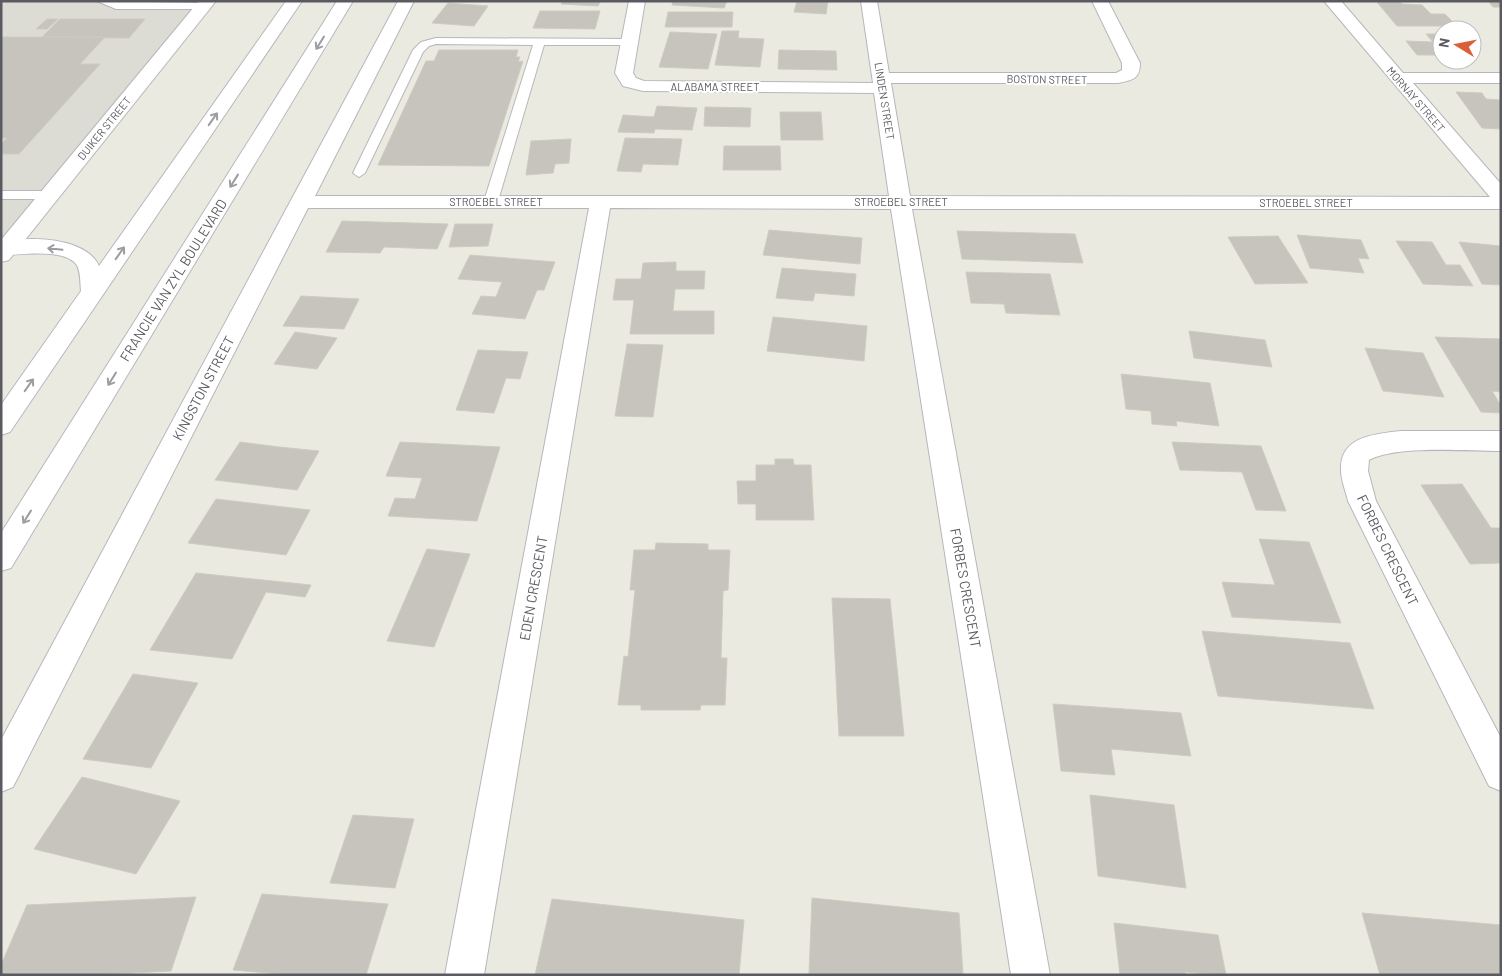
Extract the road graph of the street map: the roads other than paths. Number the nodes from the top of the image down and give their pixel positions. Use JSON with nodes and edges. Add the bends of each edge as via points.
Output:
{"nodes":[{"id":1,"x":102,"y":1,"type":"edge"},
{"id":2,"x":294,"y":1,"type":"edge"},
{"id":3,"x":345,"y":1,"type":"edge"},
{"id":4,"x":406,"y":1,"type":"edge"},
{"id":5,"x":637,"y":1,"type":"edge"},
{"id":6,"x":869,"y":1,"type":"edge"},
{"id":7,"x":1100,"y":1,"type":"edge"},
{"id":8,"x":1332,"y":1,"type":"edge"},
{"id":9,"x":206,"y":4,"type":"edge"},
{"id":10,"x":540,"y":42,"type":"junction"},
{"id":11,"x":630,"y":42,"type":"junction"},
{"id":12,"x":1398,"y":78,"type":"junction"},
{"id":13,"x":1501,"y":78,"type":"edge"},
{"id":14,"x":883,"y":83,"type":"junction"},
{"id":15,"x":358,"y":173,"type":"dead end"},
{"id":16,"x":1,"y":195,"type":"edge"},
{"id":17,"x":50,"y":195,"type":"junction"},
{"id":18,"x":1501,"y":197,"type":"edge"},
{"id":19,"x":491,"y":201,"type":"junction"},
{"id":20,"x":601,"y":201,"type":"junction"},
{"id":21,"x":900,"y":201,"type":"junction"},
{"id":22,"x":301,"y":202,"type":"junction"},
{"id":23,"x":1501,"y":203,"type":"edge"},
{"id":24,"x":4,"y":251,"type":"edge"},
{"id":25,"x":93,"y":293,"type":"junction"},
{"id":26,"x":1,"y":425,"type":"edge"},
{"id":27,"x":1501,"y":441,"type":"edge"},
{"id":28,"x":1,"y":559,"type":"edge"},
{"id":29,"x":1501,"y":774,"type":"edge"},
{"id":30,"x":1,"y":775,"type":"edge"},
{"id":31,"x":464,"y":975,"type":"edge"},
{"id":32,"x":1031,"y":975,"type":"edge"}],
"edges":[{"from":1,"to":9,"type":"lane","via":[[116,6]]},
{"from":25,"to":2,"type":"street","one_way":true},
{"from":3,"to":28,"type":"street","name":"FRANCIE VAN ZYL BOULEVARD","one_way":true},
{"from":4,"to":22,"type":"street","name":"KINGSTON STREET"},
{"from":5,"to":11,"type":"street","name":"ALABAMA STREET"},
{"from":6,"to":14,"type":"street","name":"LINDEN STREET"},
{"from":7,"to":14,"type":"street","name":"BOSTON STREET","via":[[1131,63],[1131,73],[1118,78]]},
{"from":8,"to":12,"type":"street","name":"MORNAY STREET"},
{"from":9,"to":17,"type":"street","name":"DUIKER STREET"},
{"from":10,"to":11,"type":"lane"},
{"from":10,"to":15,"type":"lane","via":[[436,41],[420,47]]},
{"from":10,"to":19,"type":"lane"},
{"from":11,"to":14,"type":"street","name":"ALABAMA STREET","via":[[624,73],[629,82],[643,86]]},
{"from":12,"to":13,"type":"street"},
{"from":12,"to":18,"type":"street","name":"MORNAY STREET"},
{"from":14,"to":21,"type":"street","name":"LINDEN STREET"},
{"from":16,"to":17,"type":"lane"},
{"from":17,"to":24,"type":"street","name":"DUIKER STREET"},
{"from":19,"to":20,"type":"street","name":"STROEBEL STREET"},
{"from":19,"to":22,"type":"street","name":"STROEBEL STREET"},
{"from":20,"to":21,"type":"street","name":"STROEBEL STREET"},
{"from":20,"to":31,"type":"street","name":"EDEN CRESCENT"},
{"from":21,"to":23,"type":"street","name":"STROEBEL STREET"},
{"from":21,"to":32,"type":"street","name":"FORBES CRESCENT"},
{"from":22,"to":30,"type":"street","name":"KINGSTON STREET"},
{"from":25,"to":24,"type":"street","one_way":true,"via":[[89,269],[78,255],[60,249]]},
{"from":26,"to":25,"type":"street","one_way":true},
{"from":27,"to":29,"type":"street","name":"FORBES CRESCENT","via":[[1376,444],[1356,454],[1354,471],[1362,501]]}]}
